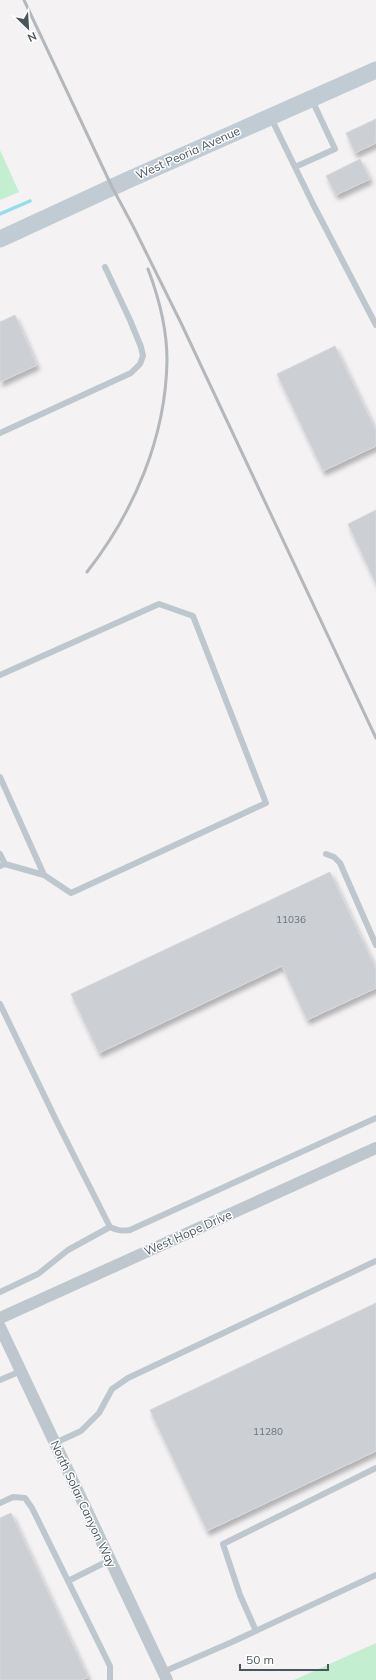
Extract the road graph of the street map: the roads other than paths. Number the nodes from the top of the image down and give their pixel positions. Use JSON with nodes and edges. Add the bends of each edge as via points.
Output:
{"nodes":[{"id":1,"x":376,"y":70,"type":"edge"},
{"id":2,"x":311,"y":98,"type":"junction"},
{"id":3,"x":270,"y":116,"type":"junction"},
{"id":4,"x":295,"y":167,"type":"junction"},
{"id":5,"x":0,"y":239,"type":"edge"},
{"id":6,"x":105,"y":266,"type":"dead end"},
{"id":7,"x":376,"y":325,"type":"edge"},
{"id":8,"x":0,"y":433,"type":"edge"},
{"id":9,"x":0,"y":676,"type":"edge"},
{"id":10,"x":0,"y":778,"type":"edge"},
{"id":11,"x":0,"y":854,"type":"edge"},
{"id":12,"x":326,"y":854,"type":"dead end"},
{"id":13,"x":2,"y":865,"type":"edge"},
{"id":14,"x":44,"y":875,"type":"junction"},
{"id":15,"x":376,"y":945,"type":"edge"},
{"id":16,"x":0,"y":1004,"type":"edge"},
{"id":17,"x":376,"y":1118,"type":"edge"},
{"id":18,"x":376,"y":1148,"type":"edge"},
{"id":19,"x":110,"y":1227,"type":"junction"},
{"id":20,"x":376,"y":1261,"type":"edge"},
{"id":21,"x":0,"y":1292,"type":"edge"},
{"id":22,"x":0,"y":1318,"type":"edge"},
{"id":23,"x":0,"y":1327,"type":"edge"},
{"id":24,"x":21,"y":1371,"type":"junction"},
{"id":25,"x":0,"y":1380,"type":"edge"},
{"id":26,"x":55,"y":1444,"type":"junction"},
{"id":27,"x":376,"y":1468,"type":"edge"},
{"id":28,"x":0,"y":1503,"type":"edge"},
{"id":29,"x":110,"y":1560,"type":"junction"},
{"id":30,"x":376,"y":1575,"type":"edge"},
{"id":31,"x":68,"y":1581,"type":"junction"},
{"id":32,"x":256,"y":1631,"type":"junction"},
{"id":33,"x":165,"y":1676,"type":"edge"},
{"id":34,"x":110,"y":1680,"type":"edge"}],
"edges":[{"from":1,"to":2,"type":"main road","name":"West Peoria Avenue"},
{"from":2,"to":3,"type":"main road","name":"West Peoria Avenue"},
{"from":2,"to":4,"type":"lane","via":[[335,150]]},
{"from":3,"to":4,"type":"lane"},
{"from":3,"to":5,"type":"main road","name":"West Peoria Avenue"},
{"from":4,"to":7,"type":"lane"},
{"from":6,"to":8,"type":"lane","via":[[141,347],[143,356],[140,364],[126,376]]},
{"from":9,"to":14,"type":"lane","via":[[159,604],[193,616],[266,803],[72,892]]},
{"from":10,"to":14,"type":"lane"},
{"from":11,"to":13,"type":"lane"},
{"from":12,"to":15,"type":"lane","via":[[334,857],[340,864]]},
{"from":13,"to":14,"type":"lane"},
{"from":16,"to":19,"type":"lane"},
{"from":17,"to":19,"type":"lane","via":[[130,1230],[122,1231]]},
{"from":18,"to":22,"type":"street","name":"West Hope Drive"},
{"from":19,"to":21,"type":"lane","via":[[68,1250],[38,1274]]},
{"from":20,"to":26,"type":"lane","via":[[128,1378],[112,1389],[99,1413],[81,1431]]},
{"from":23,"to":24,"type":"street","name":"North Solar Canyon Way"},
{"from":24,"to":25,"type":"lane"},
{"from":24,"to":26,"type":"street","name":"North Solar Canyon Way"},
{"from":26,"to":29,"type":"street","name":"North Solar Canyon Way"},
{"from":27,"to":32,"type":"lane","via":[[223,1544],[240,1595]]},
{"from":28,"to":31,"type":"lane","via":[[13,1497],[25,1498]]},
{"from":29,"to":31,"type":"lane"},
{"from":29,"to":33,"type":"street","name":"North Solar Canyon Way"},
{"from":30,"to":32,"type":"lane"},
{"from":31,"to":34,"type":"lane","via":[[110,1666]]},
{"from":32,"to":33,"type":"lane"}]}
